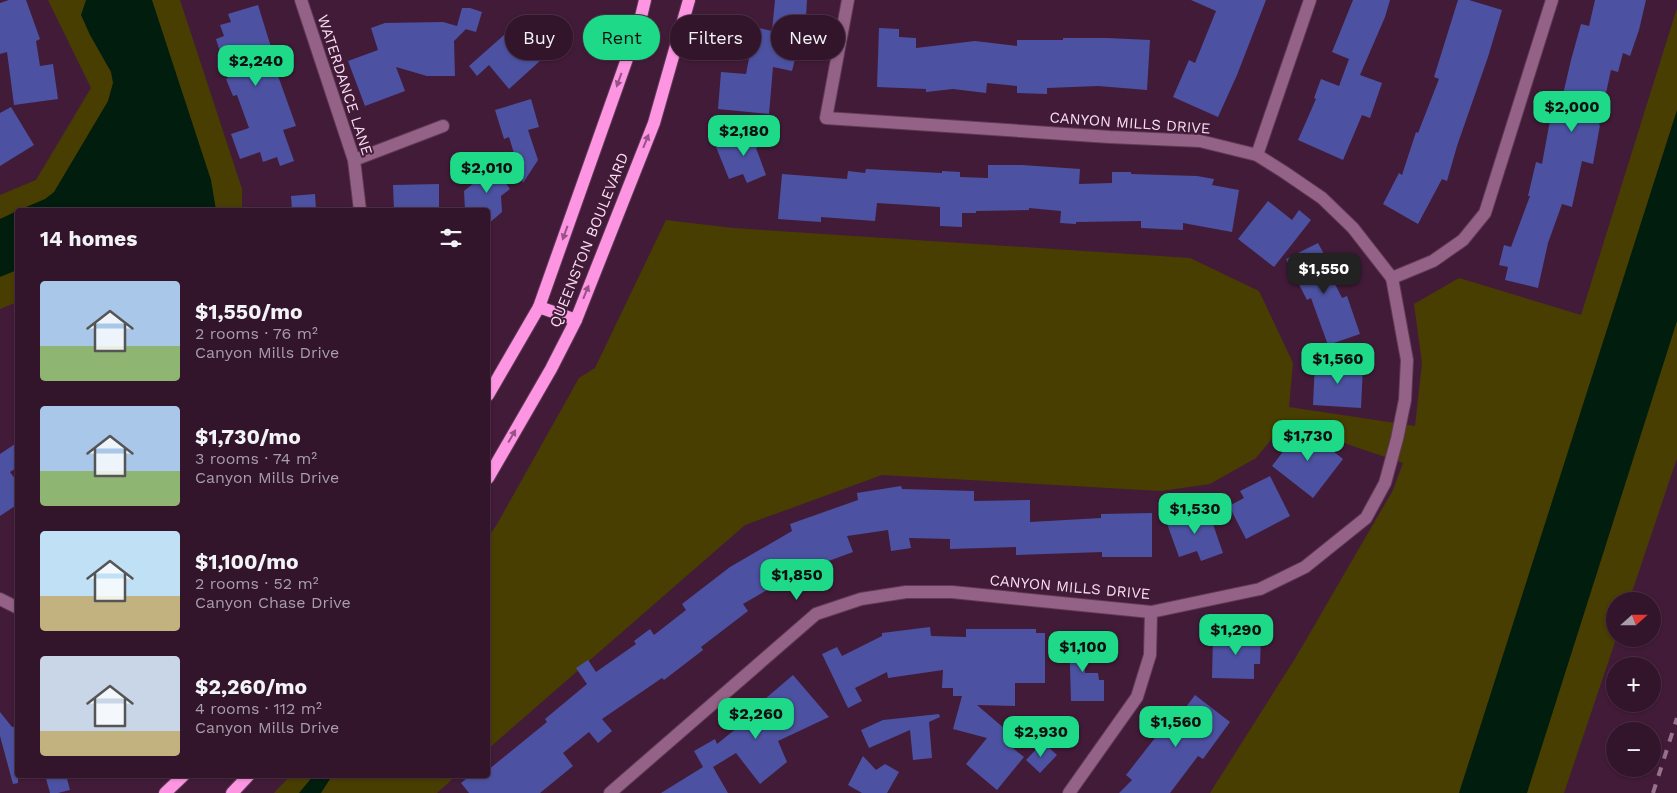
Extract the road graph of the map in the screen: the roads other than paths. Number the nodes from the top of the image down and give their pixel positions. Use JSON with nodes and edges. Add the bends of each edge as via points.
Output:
{"nodes":[{"id":1,"x":301,"y":0,"type":"edge"},
{"id":2,"x":645,"y":0,"type":"edge"},
{"id":3,"x":689,"y":0,"type":"edge"},
{"id":4,"x":848,"y":0,"type":"edge"},
{"id":5,"x":1310,"y":0,"type":"edge"},
{"id":6,"x":1552,"y":0,"type":"edge"},
{"id":7,"x":443,"y":126,"type":"dead end"},
{"id":8,"x":1257,"y":155,"type":"junction"},
{"id":9,"x":354,"y":160,"type":"junction"},
{"id":10,"x":360,"y":208,"type":"edge"},
{"id":11,"x":1392,"y":278,"type":"junction"},
{"id":12,"x":539,"y":307,"type":"junction"},
{"id":13,"x":576,"y":320,"type":"junction"},
{"id":14,"x":490,"y":392,"type":"edge"},
{"id":15,"x":490,"y":475,"type":"edge"},
{"id":16,"x":0,"y":599,"type":"edge"},
{"id":17,"x":15,"y":607,"type":"edge"},
{"id":18,"x":1152,"y":612,"type":"junction"},
{"id":19,"x":181,"y":778,"type":"edge"},
{"id":20,"x":246,"y":778,"type":"edge"},
{"id":21,"x":165,"y":793,"type":"edge"},
{"id":22,"x":232,"y":793,"type":"edge"},
{"id":23,"x":611,"y":793,"type":"edge"},
{"id":24,"x":1069,"y":793,"type":"edge"}],
"edges":[{"from":1,"to":9,"type":"street","name":"WATERDANCE LANE"},
{"from":2,"to":12,"type":"main road","name":"QUEENSTON BOULEVARD","one_way":true},
{"from":13,"to":3,"type":"main road","name":"QUEENSTON BOULEVARD","one_way":true,"via":[[654,123]]},
{"from":4,"to":8,"type":"street","name":"CANYON MILLS DRIVE","via":[[826,118],[1200,141]]},
{"from":5,"to":8,"type":"street"},
{"from":6,"to":11,"type":"street","via":[[1485,213],[1463,240],[1433,262]]},
{"from":7,"to":9,"type":"street"},
{"from":8,"to":11,"type":"street","name":"CANYON MILLS DRIVE","via":[[1322,198],[1353,228]]},
{"from":9,"to":10,"type":"street","name":"WATERDANCE LANE"},
{"from":11,"to":18,"type":"street","name":"CANYON MILLS DRIVE","via":[[1407,360],[1405,400],[1385,483],[1366,518],[1305,568],[1260,589]]},
{"from":12,"to":13,"type":"main road"},
{"from":12,"to":14,"type":"main road","name":"QUEENSTON BOULEVARD"},
{"from":15,"to":13,"type":"main road","name":"QUEENSTON BOULEVARD","one_way":true},
{"from":16,"to":17,"type":"street"},
{"from":18,"to":23,"type":"street","name":"CANYON MILLS DRIVE","via":[[952,592],[906,592],[861,599],[816,614]]},
{"from":18,"to":24,"type":"street","via":[[1150,655],[1137,697]]},
{"from":19,"to":21,"type":"main road"},
{"from":20,"to":22,"type":"main road"}]}
